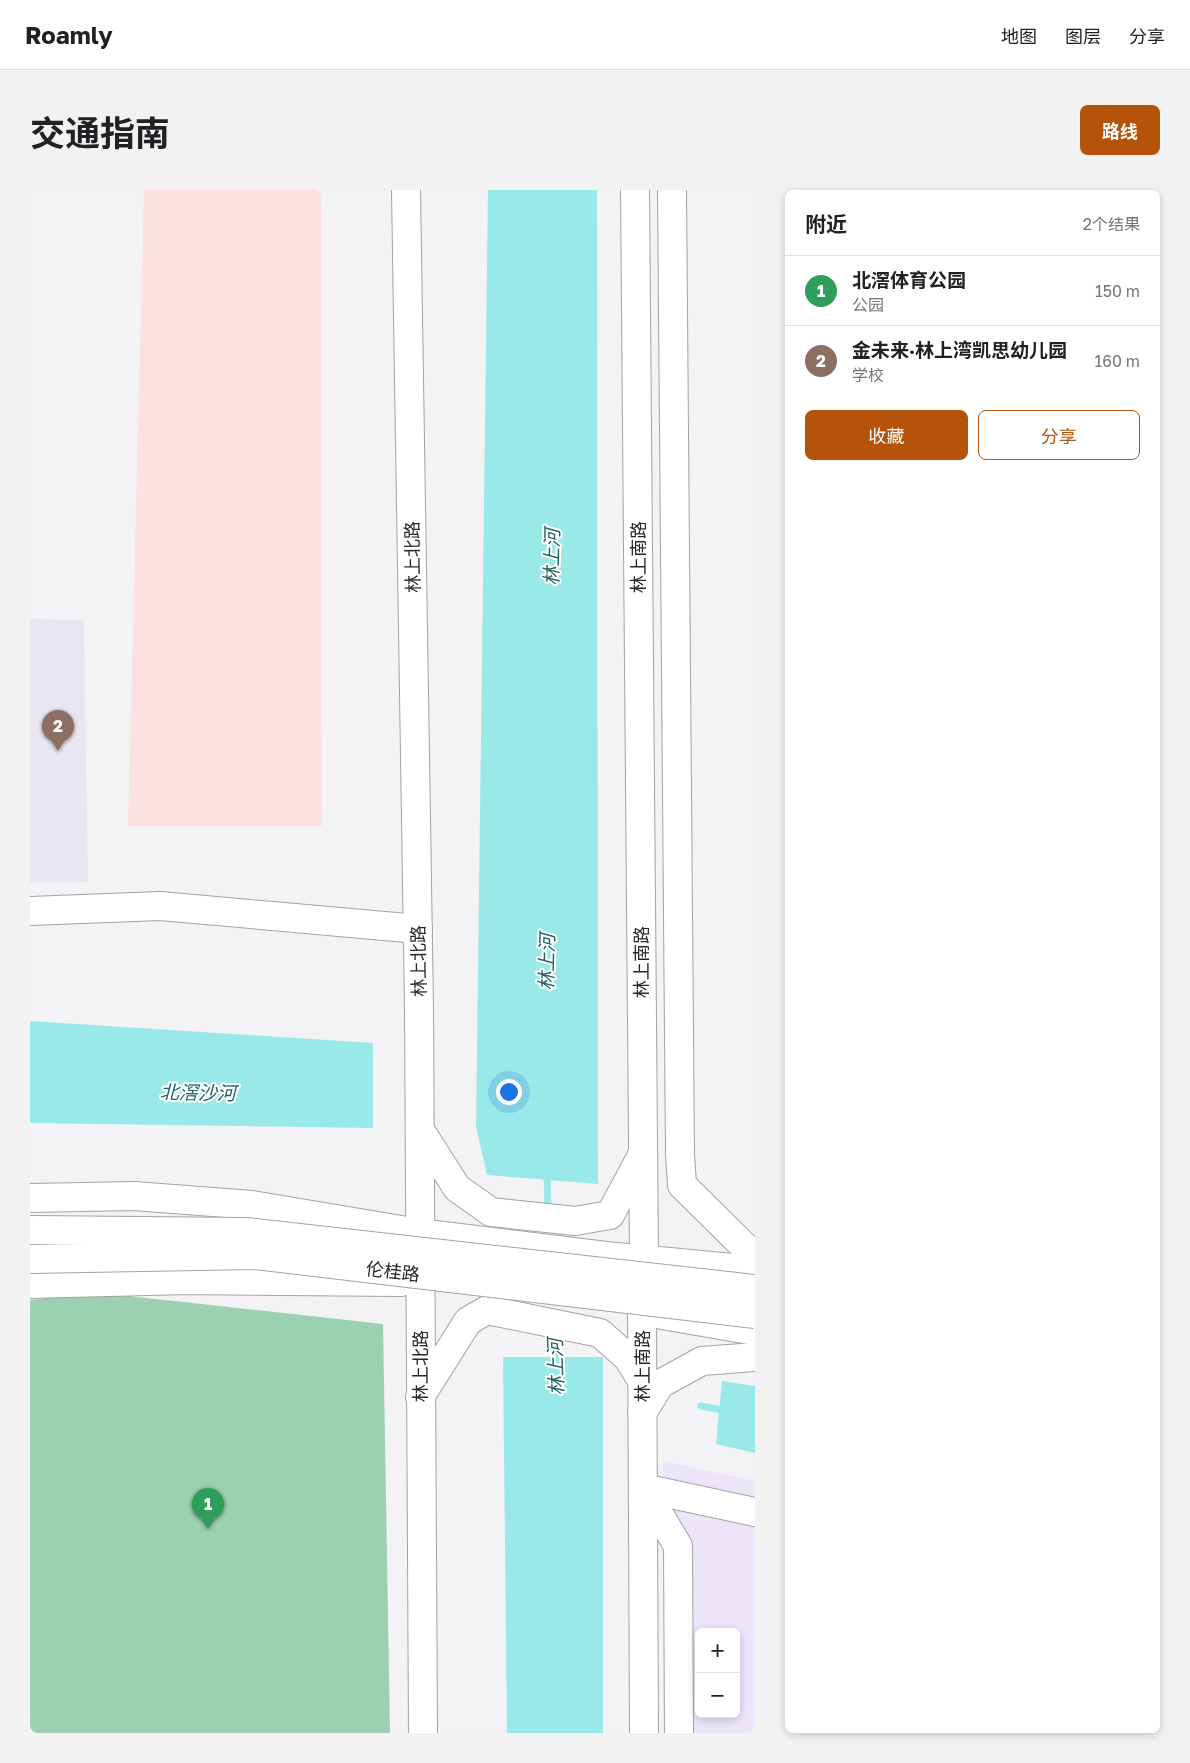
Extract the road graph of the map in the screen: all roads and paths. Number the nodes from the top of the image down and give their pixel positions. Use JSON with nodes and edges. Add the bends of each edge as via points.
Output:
{"nodes":[{"id":1,"x":406,"y":190,"type":"edge"},
{"id":2,"x":635,"y":190,"type":"edge"},
{"id":3,"x":672,"y":190,"type":"edge"},
{"id":4,"x":30,"y":911,"type":"edge"},
{"id":5,"x":418,"y":929,"type":"junction"},
{"id":6,"x":420,"y":1130,"type":"junction"},
{"id":7,"x":643,"y":1154,"type":"junction"},
{"id":8,"x":682,"y":1185,"type":"junction"},
{"id":9,"x":30,"y":1198,"type":"edge"},
{"id":10,"x":30,"y":1230,"type":"edge"},
{"id":11,"x":420,"y":1233,"type":"junction"},
{"id":12,"x":755,"y":1257,"type":"edge"},
{"id":13,"x":30,"y":1259,"type":"edge"},
{"id":14,"x":644,"y":1259,"type":"junction"},
{"id":15,"x":755,"y":1270,"type":"edge"},
{"id":16,"x":420,"y":1282,"type":"junction"},
{"id":17,"x":30,"y":1284,"type":"edge"},
{"id":18,"x":755,"y":1289,"type":"edge"},
{"id":19,"x":642,"y":1312,"type":"junction"},
{"id":20,"x":755,"y":1314,"type":"edge"},
{"id":21,"x":599,"y":1320,"type":"junction"},
{"id":22,"x":755,"y":1331,"type":"edge"},
{"id":23,"x":755,"y":1357,"type":"edge"},
{"id":24,"x":643,"y":1382,"type":"junction"},
{"id":25,"x":420,"y":1397,"type":"junction"},
{"id":26,"x":642,"y":1412,"type":"junction"},
{"id":27,"x":643,"y":1488,"type":"junction"},
{"id":28,"x":755,"y":1512,"type":"edge"},
{"id":29,"x":423,"y":1733,"type":"edge"},
{"id":30,"x":644,"y":1733,"type":"edge"},
{"id":31,"x":679,"y":1733,"type":"edge"}],
"edges":[{"from":1,"to":5,"type":"main road","name":"林上北路"},
{"from":2,"to":7,"type":"main road","name":"林上南路"},
{"from":3,"to":8,"type":"main road"},
{"from":4,"to":5,"type":"main road","via":[[160,906]]},
{"from":5,"to":6,"type":"main road","name":"林上北路"},
{"from":6,"to":7,"type":"main road","via":[[457,1188],[491,1212],[576,1221],[610,1215]]},
{"from":6,"to":11,"type":"main road","name":"林上北路"},
{"from":7,"to":8,"type":"main road"},
{"from":7,"to":14,"type":"main road","name":"林上南路"},
{"from":8,"to":12,"type":"main road"},
{"from":9,"to":11,"type":"main road","via":[[134,1196],[252,1205]]},
{"from":10,"to":18,"type":"main road","name":"伦桂路","bridge":true,"via":[[247,1232]]},
{"from":11,"to":14,"type":"main road"},
{"from":11,"to":16,"type":"main road","name":"林上北路"},
{"from":13,"to":20,"type":"main road","name":"伦桂路","bridge":true,"via":[[255,1255]]},
{"from":14,"to":15,"type":"main road"},
{"from":14,"to":19,"type":"main road","name":"林上南路"},
{"from":16,"to":17,"type":"main road","via":[[187,1280]]},
{"from":16,"to":21,"type":"main road"},
{"from":16,"to":25,"type":"main road","name":"林上北路"},
{"from":19,"to":21,"type":"main road"},
{"from":19,"to":22,"type":"main road"},
{"from":19,"to":24,"type":"main road","name":"林上南路"},
{"from":21,"to":24,"type":"main road"},
{"from":21,"to":25,"type":"main road","via":[[487,1310],[468,1321]]},
{"from":23,"to":26,"type":"main road","via":[[702,1361],[660,1384]]},
{"from":24,"to":26,"type":"main road","name":"林上南路"},
{"from":25,"to":29,"type":"main road","name":"林上北路"},
{"from":26,"to":27,"type":"main road","name":"林上南路"},
{"from":27,"to":28,"type":"main road"},
{"from":27,"to":30,"type":"main road","name":"林上南路"},
{"from":27,"to":31,"type":"main road","via":[[678,1546]]}]}
